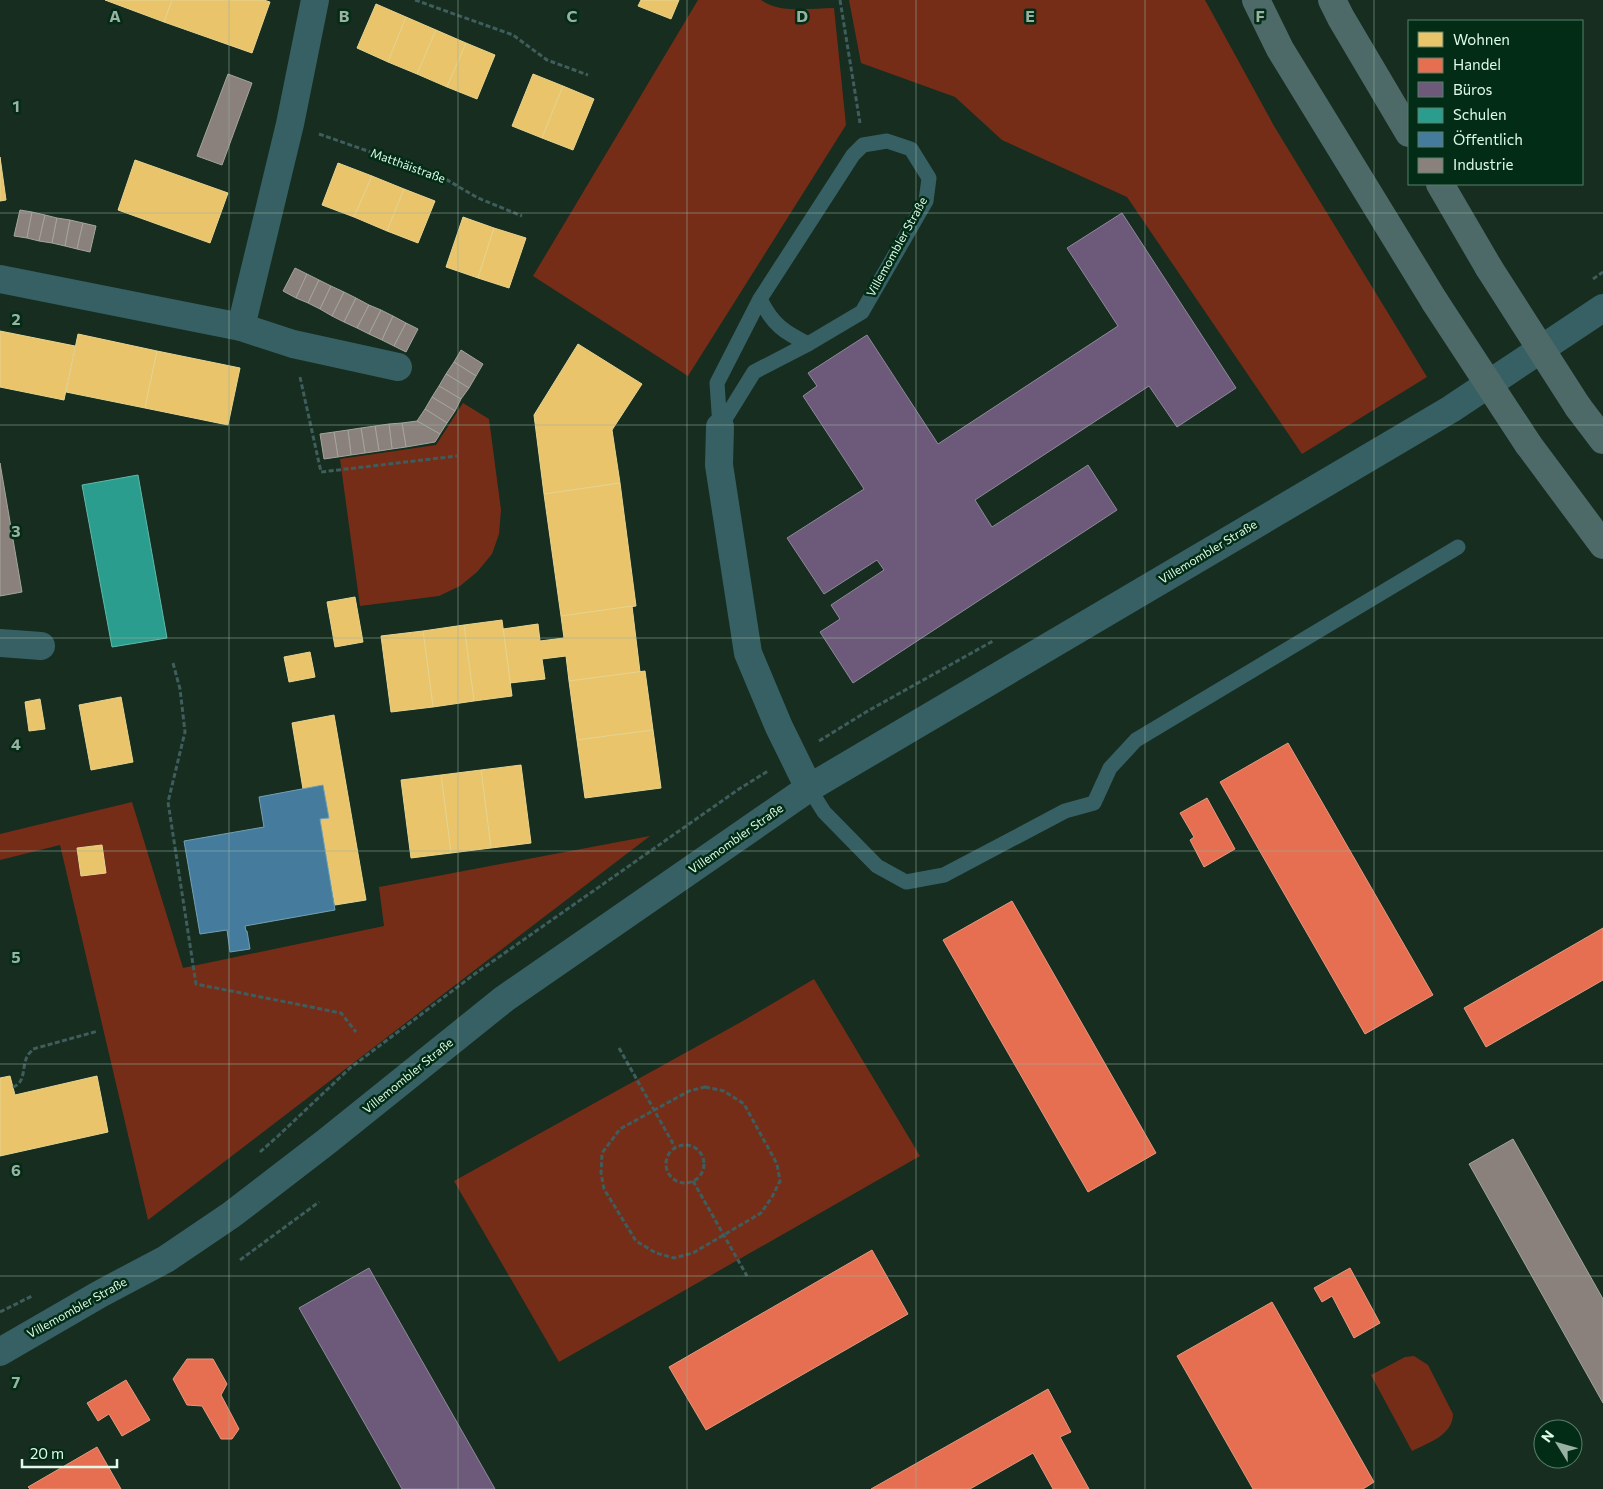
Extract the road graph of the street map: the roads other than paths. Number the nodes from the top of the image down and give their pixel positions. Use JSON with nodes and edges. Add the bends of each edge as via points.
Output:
{"nodes":[{"id":1,"x":315,"y":0,"type":"edge"},
{"id":2,"x":1256,"y":0,"type":"edge"},
{"id":3,"x":1332,"y":0,"type":"edge"},
{"id":4,"x":1408,"y":131,"type":"edge"},
{"id":5,"x":1441,"y":185,"type":"edge"},
{"id":6,"x":0,"y":278,"type":"edge"},
{"id":7,"x":760,"y":299,"type":"junction"},
{"id":8,"x":1603,"y":308,"type":"edge"},
{"id":9,"x":241,"y":327,"type":"junction"},
{"id":10,"x":808,"y":344,"type":"junction"},
{"id":11,"x":398,"y":367,"type":"dead end"},
{"id":12,"x":720,"y":427,"type":"junction"},
{"id":13,"x":1603,"y":440,"type":"edge"},
{"id":14,"x":1603,"y":545,"type":"edge"},
{"id":15,"x":1458,"y":547,"type":"dead end"},
{"id":16,"x":0,"y":643,"type":"edge"},
{"id":17,"x":41,"y":646,"type":"dead end"},
{"id":18,"x":809,"y":788,"type":"junction"},
{"id":19,"x":0,"y":1352,"type":"edge"}],
"edges":[{"from":1,"to":9,"type":"street","via":[[290,124]]},
{"from":2,"to":14,"type":"highway","bridge":true,"via":[[1280,49],[1435,302],[1528,444]]},
{"from":3,"to":4,"type":"highway"},
{"from":5,"to":13,"type":"highway","bridge":true,"via":[[1578,407]]},
{"from":6,"to":9,"type":"street"},
{"from":7,"to":10,"type":"lane","via":[[766,312],[784,332]]},
{"from":7,"to":10,"type":"lane","name":"Villemombler Straße","via":[[853,155],[863,145],[887,141],[911,149],[929,178],[926,200],[862,312]]},
{"from":7,"to":12,"type":"lane","via":[[717,383]]},
{"from":8,"to":18,"type":"street","name":"Villemombler Straße","via":[[1451,409]]},
{"from":9,"to":11,"type":"street","via":[[293,344]]},
{"from":10,"to":12,"type":"lane","name":"Villemombler Straße","via":[[754,372]]},
{"from":12,"to":18,"type":"street","via":[[719,464],[748,653]]},
{"from":15,"to":18,"type":"lane","via":[[1136,740],[1110,768],[1094,803],[1065,811],[944,875],[906,882],[877,866],[824,812]]},
{"from":16,"to":17,"type":"street"},
{"from":18,"to":19,"type":"street","name":"Villemombler Straße","via":[[504,1000],[231,1215],[166,1259]]}]}
